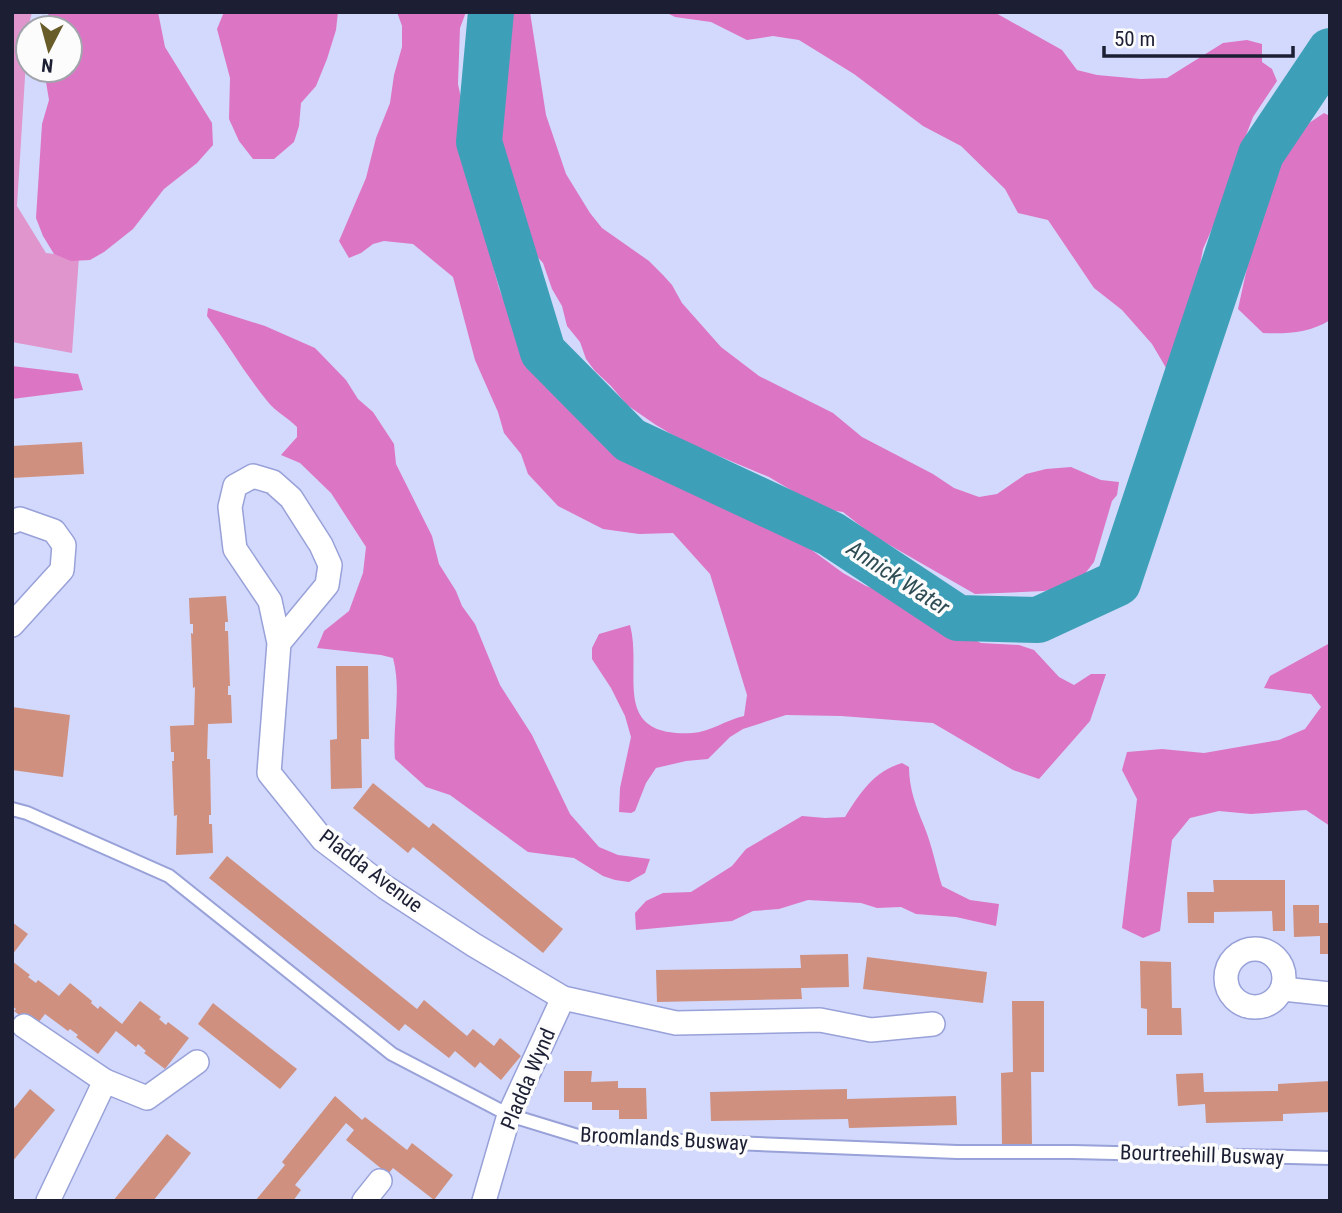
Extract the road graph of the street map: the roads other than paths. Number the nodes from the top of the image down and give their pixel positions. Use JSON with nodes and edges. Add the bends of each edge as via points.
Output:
{"nodes":[{"id":1,"x":12,"y":522,"type":"edge"},
{"id":2,"x":12,"y":625,"type":"edge"},
{"id":3,"x":279,"y":643,"type":"junction"},
{"id":4,"x":12,"y":809,"type":"edge"},
{"id":5,"x":1283,"y":989,"type":"dead end"},
{"id":6,"x":1330,"y":994,"type":"edge"},
{"id":7,"x":564,"y":998,"type":"junction"},
{"id":8,"x":933,"y":1024,"type":"dead end"},
{"id":9,"x":24,"y":1026,"type":"dead end"},
{"id":10,"x":197,"y":1062,"type":"dead end"},
{"id":11,"x":105,"y":1081,"type":"junction"},
{"id":12,"x":509,"y":1115,"type":"junction"},
{"id":13,"x":1073,"y":1152,"type":"joint"},
{"id":14,"x":1330,"y":1158,"type":"edge"},
{"id":15,"x":380,"y":1181,"type":"dead end"},
{"id":16,"x":48,"y":1201,"type":"edge"},
{"id":17,"x":364,"y":1201,"type":"edge"},
{"id":18,"x":484,"y":1201,"type":"edge"}],
"edges":[{"from":1,"to":2,"type":"street","via":[[20,519],[54,531],[64,545],[62,570]]},
{"from":3,"to":3,"type":"street","name":"Pladda Avenue","via":[[270,601],[235,549],[230,507],[235,486],[253,476],[273,482],[291,498],[330,565],[327,585]]},
{"from":3,"to":7,"type":"street","name":"Pladda Avenue","via":[[268,773],[323,840],[474,945]]},
{"from":4,"to":12,"type":"lane","name":"Broomlands Busway","via":[[169,876],[392,1054]]},
{"from":5,"to":6,"type":"street"},
{"from":7,"to":8,"type":"street","name":"Pladda Avenue","via":[[676,1023],[820,1020],[871,1030]]},
{"from":7,"to":12,"type":"street","name":"Pladda Wynd"},
{"from":9,"to":11,"type":"street"},
{"from":10,"to":11,"type":"street","via":[[147,1098]]},
{"from":11,"to":16,"type":"street"},
{"from":12,"to":13,"type":"lane","name":"Broomlands Busway","via":[[581,1137],[957,1152]]},
{"from":12,"to":18,"type":"street","name":"Pladda Wynd"},
{"from":13,"to":14,"type":"lane","name":"Bourtreehill Busway"},
{"from":15,"to":17,"type":"street"}]}
